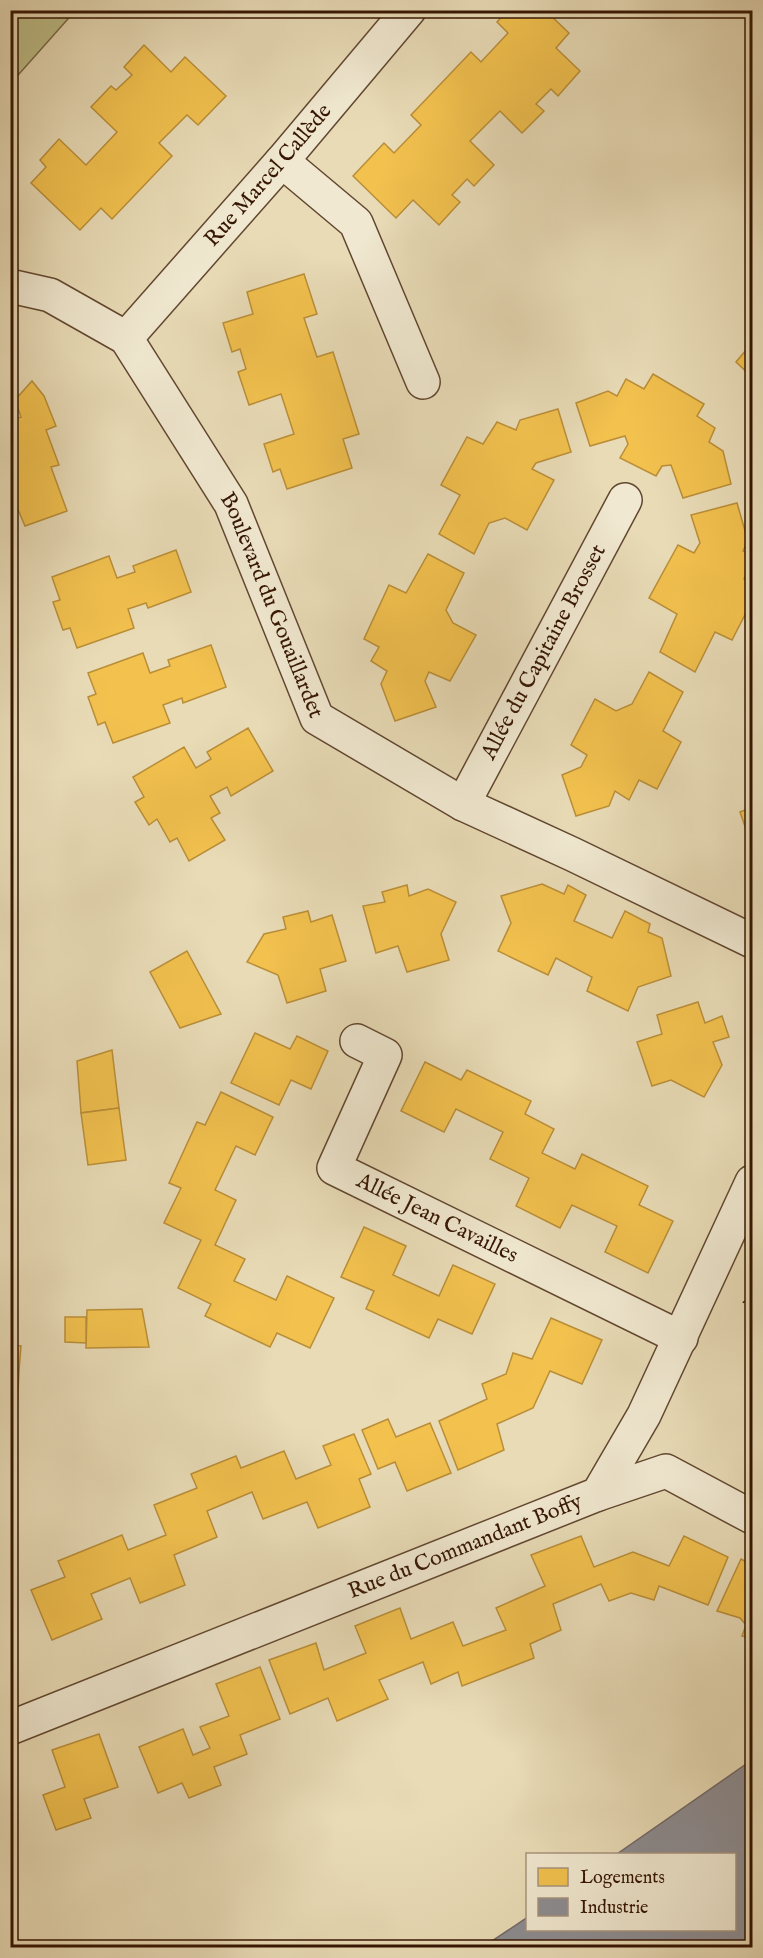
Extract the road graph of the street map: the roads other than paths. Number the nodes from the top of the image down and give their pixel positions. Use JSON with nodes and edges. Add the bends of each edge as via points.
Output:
{"nodes":[{"id":1,"x":409,"y":10,"type":"edge"},
{"id":2,"x":282,"y":161,"type":"junction"},
{"id":3,"x":10,"y":286,"type":"edge"},
{"id":4,"x":126,"y":338,"type":"junction"},
{"id":5,"x":423,"y":382,"type":"dead end"},
{"id":6,"x":625,"y":500,"type":"dead end"},
{"id":7,"x":463,"y":804,"type":"junction"},
{"id":8,"x":753,"y":941,"type":"edge"},
{"id":9,"x":357,"y":1041,"type":"dead end"},
{"id":10,"x":753,"y":1182,"type":"edge"},
{"id":11,"x":681,"y":1338,"type":"junction"},
{"id":12,"x":598,"y":1494,"type":"junction"},
{"id":13,"x":753,"y":1517,"type":"edge"},
{"id":14,"x":10,"y":1728,"type":"edge"}],
"edges":[{"from":1,"to":2,"type":"street","name":"Rue Marcel Callède"},
{"from":2,"to":4,"type":"street","name":"Rue Marcel Callède"},
{"from":2,"to":5,"type":"street","via":[[356,223]]},
{"from":3,"to":4,"type":"street","name":"Boulevard du Gouaillardet","via":[[50,295]]},
{"from":4,"to":7,"type":"street","name":"Boulevard du Gouaillardet","via":[[231,504],[317,718]]},
{"from":6,"to":7,"type":"street","name":"Allée du Capitaine Brosset"},
{"from":7,"to":8,"type":"street","name":"Boulevard du Gouaillardet"},
{"from":9,"to":11,"type":"street","name":"Allée Jean Cavailles","via":[[385,1055],[334,1168]]},
{"from":10,"to":11,"type":"street","name":"Rue du Commandant Boffy"},
{"from":11,"to":12,"type":"street","name":"Rue du Commandant Boffy","via":[[644,1414]]},
{"from":12,"to":13,"type":"street","via":[[666,1471]]},
{"from":12,"to":14,"type":"street","name":"Rue du Commandant Boffy"}]}
